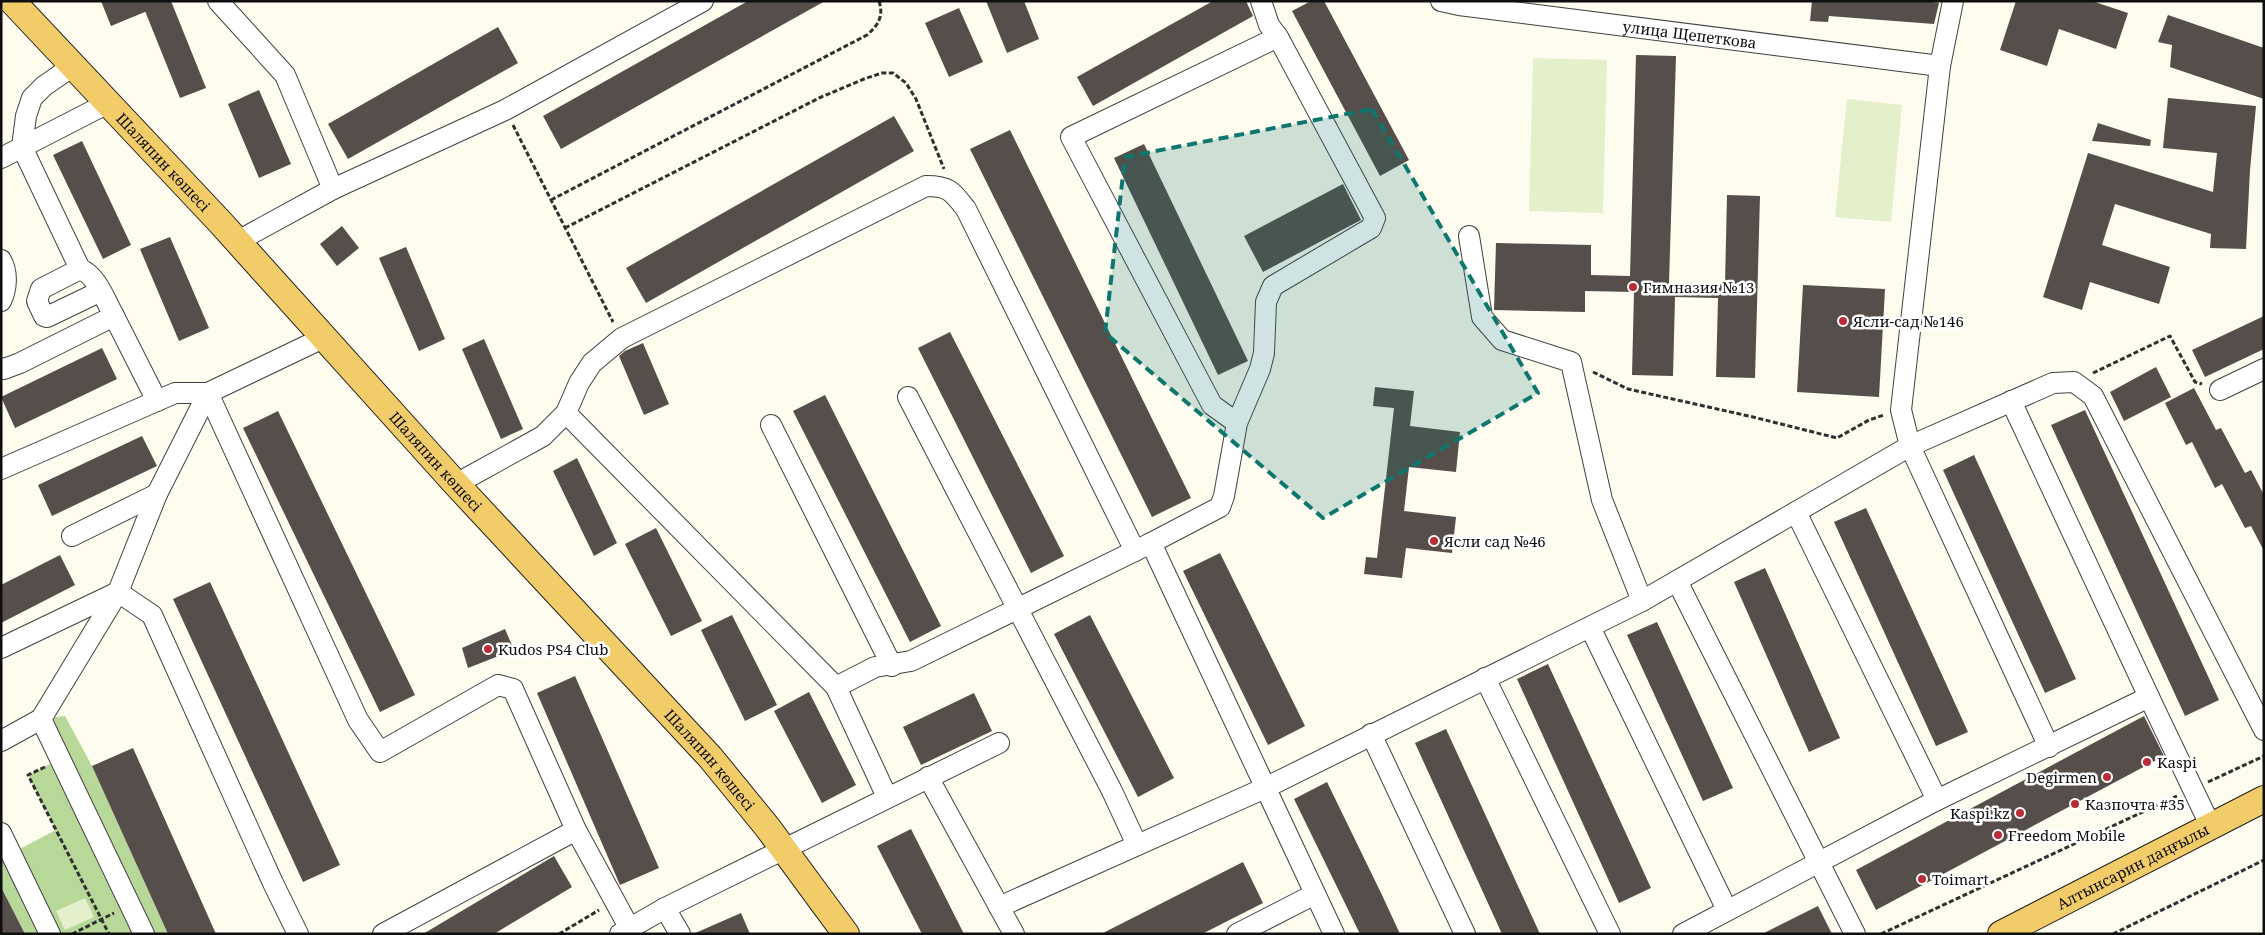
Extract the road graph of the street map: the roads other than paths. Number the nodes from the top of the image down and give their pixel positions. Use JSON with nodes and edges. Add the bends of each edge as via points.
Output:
{"nodes":[{"id":1,"x":12,"y":1,"type":"edge"},
{"id":2,"x":218,"y":1,"type":"edge"},
{"id":3,"x":704,"y":1,"type":"edge"},
{"id":4,"x":1261,"y":1,"type":"edge"},
{"id":5,"x":1441,"y":1,"type":"edge"},
{"id":6,"x":1953,"y":1,"type":"edge"},
{"id":7,"x":1278,"y":37,"type":"junction"},
{"id":8,"x":73,"y":66,"type":"junction"},
{"id":9,"x":1940,"y":66,"type":"junction"},
{"id":10,"x":108,"y":103,"type":"junction"},
{"id":11,"x":22,"y":147,"type":"junction"},
{"id":12,"x":1,"y":158,"type":"edge"},
{"id":13,"x":333,"y":189,"type":"junction"},
{"id":14,"x":1469,"y":236,"type":"dead end"},
{"id":15,"x":238,"y":241,"type":"junction"},
{"id":16,"x":1,"y":260,"type":"edge"},
{"id":17,"x":80,"y":269,"type":"junction"},
{"id":18,"x":101,"y":291,"type":"junction"},
{"id":19,"x":1,"y":301,"type":"edge"},
{"id":20,"x":114,"y":316,"type":"junction"},
{"id":21,"x":325,"y":337,"type":"junction"},
{"id":22,"x":1,"y":368,"type":"edge"},
{"id":23,"x":2264,"y":369,"type":"edge"},
{"id":24,"x":2220,"y":390,"type":"road end"},
{"id":25,"x":208,"y":393,"type":"junction"},
{"id":26,"x":908,"y":397,"type":"dead end"},
{"id":27,"x":157,"y":401,"type":"junction"},
{"id":28,"x":2011,"y":401,"type":"junction"},
{"id":29,"x":566,"y":413,"type":"junction"},
{"id":30,"x":1237,"y":423,"type":"junction"},
{"id":31,"x":771,"y":425,"type":"dead end"},
{"id":32,"x":1910,"y":446,"type":"junction"},
{"id":33,"x":1,"y":469,"type":"edge"},
{"id":34,"x":456,"y":484,"type":"junction"},
{"id":35,"x":157,"y":494,"type":"junction"},
{"id":36,"x":1796,"y":512,"type":"junction"},
{"id":37,"x":72,"y":536,"type":"dead end"},
{"id":38,"x":1143,"y":547,"type":"junction"},
{"id":39,"x":1677,"y":581,"type":"junction"},
{"id":40,"x":118,"y":592,"type":"junction"},
{"id":41,"x":1642,"y":601,"type":"junction"},
{"id":42,"x":1018,"y":609,"type":"junction"},
{"id":43,"x":1590,"y":627,"type":"junction"},
{"id":44,"x":1,"y":648,"type":"edge"},
{"id":45,"x":892,"y":666,"type":"junction"},
{"id":46,"x":1485,"y":678,"type":"junction"},
{"id":47,"x":836,"y":686,"type":"junction"},
{"id":48,"x":2149,"y":697,"type":"junction"},
{"id":49,"x":41,"y":719,"type":"junction"},
{"id":50,"x":2264,"y":730,"type":"edge"},
{"id":51,"x":1372,"y":734,"type":"junction"},
{"id":52,"x":1,"y":740,"type":"edge"},
{"id":53,"x":999,"y":744,"type":"dead end"},
{"id":54,"x":2049,"y":747,"type":"junction"},
{"id":55,"x":928,"y":778,"type":"junction"},
{"id":56,"x":1265,"y":788,"type":"junction"},
{"id":57,"x":887,"y":797,"type":"junction"},
{"id":58,"x":1937,"y":800,"type":"junction"},
{"id":59,"x":2262,"y":803,"type":"edge"},
{"id":60,"x":2211,"y":827,"type":"junction"},
{"id":61,"x":576,"y":830,"type":"junction"},
{"id":62,"x":1,"y":833,"type":"edge"},
{"id":63,"x":1137,"y":845,"type":"junction"},
{"id":64,"x":784,"y":849,"type":"junction"},
{"id":65,"x":1818,"y":862,"type":"junction"},
{"id":66,"x":1315,"y":894,"type":"junction"},
{"id":67,"x":999,"y":907,"type":"junction"},
{"id":68,"x":665,"y":908,"type":"junction"},
{"id":69,"x":1727,"y":910,"type":"junction"},
{"id":70,"x":625,"y":931,"type":"edge"},
{"id":71,"x":50,"y":934,"type":"edge"},
{"id":72,"x":144,"y":934,"type":"edge"},
{"id":73,"x":298,"y":934,"type":"edge"},
{"id":74,"x":383,"y":934,"type":"edge"},
{"id":75,"x":680,"y":934,"type":"edge"},
{"id":76,"x":846,"y":934,"type":"edge"},
{"id":77,"x":1014,"y":934,"type":"edge"},
{"id":78,"x":1237,"y":934,"type":"edge"},
{"id":79,"x":1334,"y":934,"type":"edge"},
{"id":80,"x":1465,"y":934,"type":"edge"},
{"id":81,"x":1610,"y":934,"type":"edge"},
{"id":82,"x":1683,"y":934,"type":"edge"},
{"id":83,"x":1854,"y":934,"type":"edge"},
{"id":84,"x":2001,"y":934,"type":"edge"}],
"edges":[{"from":1,"to":8,"type":"main road","name":"Шаляпин көшесі"},
{"from":2,"to":13,"type":"street","via":[[285,75]]},
{"from":3,"to":13,"type":"street","via":[[505,110]]},
{"from":4,"to":7,"type":"street","via":[[1269,25]]},
{"from":5,"to":9,"type":"street","name":"улица Щепеткова"},
{"from":6,"to":9,"type":"street"},
{"from":7,"to":30,"type":"street","via":[[1375,218],[1371,228],[1272,286],[1266,302],[1264,353],[1260,369]]},
{"from":7,"to":30,"type":"street","via":[[1071,137],[1212,405]]},
{"from":8,"to":10,"type":"main road","name":"Шаляпин көшесі"},
{"from":8,"to":11,"type":"street","via":[[32,98]]},
{"from":9,"to":32,"type":"street","via":[[1901,410]]},
{"from":10,"to":11,"type":"street"},
{"from":10,"to":15,"type":"main road","name":"Шаляпин көшесі"},
{"from":11,"to":12,"type":"street"},
{"from":11,"to":17,"type":"street"},
{"from":13,"to":15,"type":"street"},
{"from":14,"to":41,"type":"street","via":[[1482,317],[1502,340],[1571,362],[1602,500]]},
{"from":15,"to":21,"type":"main road","name":"Шаляпин көшесі"},
{"from":16,"to":19,"type":"street","via":[[5,267],[5,288]]},
{"from":17,"to":18,"type":"street","via":[[89,273]]},
{"from":17,"to":18,"type":"street","via":[[41,289],[37,301],[44,316]]},
{"from":18,"to":20,"type":"street"},
{"from":20,"to":22,"type":"street","via":[[20,363]]},
{"from":20,"to":27,"type":"street"},
{"from":21,"to":25,"type":"street"},
{"from":21,"to":34,"type":"main road","name":"Шаляпин көшесі"},
{"from":23,"to":24,"type":"street"},
{"from":25,"to":27,"type":"street","via":[[175,393]]},
{"from":25,"to":35,"type":"street"},
{"from":25,"to":61,"type":"street","via":[[358,720],[380,752],[498,685],[513,689]]},
{"from":26,"to":42,"type":"street"},
{"from":27,"to":33,"type":"street"},
{"from":28,"to":32,"type":"street"},
{"from":28,"to":48,"type":"street"},
{"from":28,"to":50,"type":"street","via":[[2053,383],[2074,382],[2093,396]]},
{"from":29,"to":34,"type":"street","via":[[543,436]]},
{"from":29,"to":38,"type":"street","via":[[579,382],[592,363],[622,338],[926,186],[942,186],[953,192],[966,209]]},
{"from":29,"to":47,"type":"street"},
{"from":30,"to":38,"type":"street","via":[[1220,507]]},
{"from":31,"to":45,"type":"street"},
{"from":32,"to":36,"type":"street"},
{"from":32,"to":54,"type":"street"},
{"from":34,"to":64,"type":"main road","name":"Шаляпин көшесі","via":[[710,757]]},
{"from":35,"to":37,"type":"street"},
{"from":35,"to":40,"type":"street"},
{"from":36,"to":39,"type":"street"},
{"from":36,"to":58,"type":"street"},
{"from":38,"to":42,"type":"street"},
{"from":38,"to":56,"type":"street"},
{"from":39,"to":41,"type":"street"},
{"from":39,"to":65,"type":"street"},
{"from":40,"to":44,"type":"street"},
{"from":40,"to":49,"type":"street"},
{"from":40,"to":73,"type":"street","via":[[152,615]]},
{"from":41,"to":43,"type":"street"},
{"from":42,"to":45,"type":"street","via":[[911,661]]},
{"from":42,"to":63,"type":"street"},
{"from":43,"to":46,"type":"street"},
{"from":43,"to":69,"type":"street"},
{"from":45,"to":47,"type":"street","via":[[875,667]]},
{"from":46,"to":51,"type":"street"},
{"from":46,"to":81,"type":"street"},
{"from":47,"to":57,"type":"street"},
{"from":48,"to":54,"type":"street"},
{"from":48,"to":60,"type":"street"},
{"from":49,"to":52,"type":"street"},
{"from":49,"to":72,"type":"street"},
{"from":51,"to":56,"type":"street"},
{"from":51,"to":80,"type":"street"},
{"from":53,"to":55,"type":"street"},
{"from":54,"to":58,"type":"street"},
{"from":55,"to":57,"type":"street"},
{"from":55,"to":67,"type":"street"},
{"from":56,"to":63,"type":"street"},
{"from":56,"to":66,"type":"street"},
{"from":57,"to":64,"type":"street"},
{"from":58,"to":65,"type":"street"},
{"from":59,"to":60,"type":"main road","name":"Алтынсарин даңғылы"},
{"from":60,"to":84,"type":"main road","name":"Алтынсарин даңғылы"},
{"from":61,"to":70,"type":"street","via":[[614,901]]},
{"from":61,"to":74,"type":"street"},
{"from":62,"to":71,"type":"street"},
{"from":63,"to":67,"type":"street"},
{"from":64,"to":68,"type":"street"},
{"from":64,"to":76,"type":"main road","name":"Шаляпин көшесі"},
{"from":65,"to":69,"type":"street"},
{"from":65,"to":83,"type":"street"},
{"from":66,"to":78,"type":"street"},
{"from":66,"to":79,"type":"street"},
{"from":67,"to":77,"type":"street"},
{"from":68,"to":70,"type":"street"},
{"from":68,"to":75,"type":"street"},
{"from":69,"to":82,"type":"street"}]}
